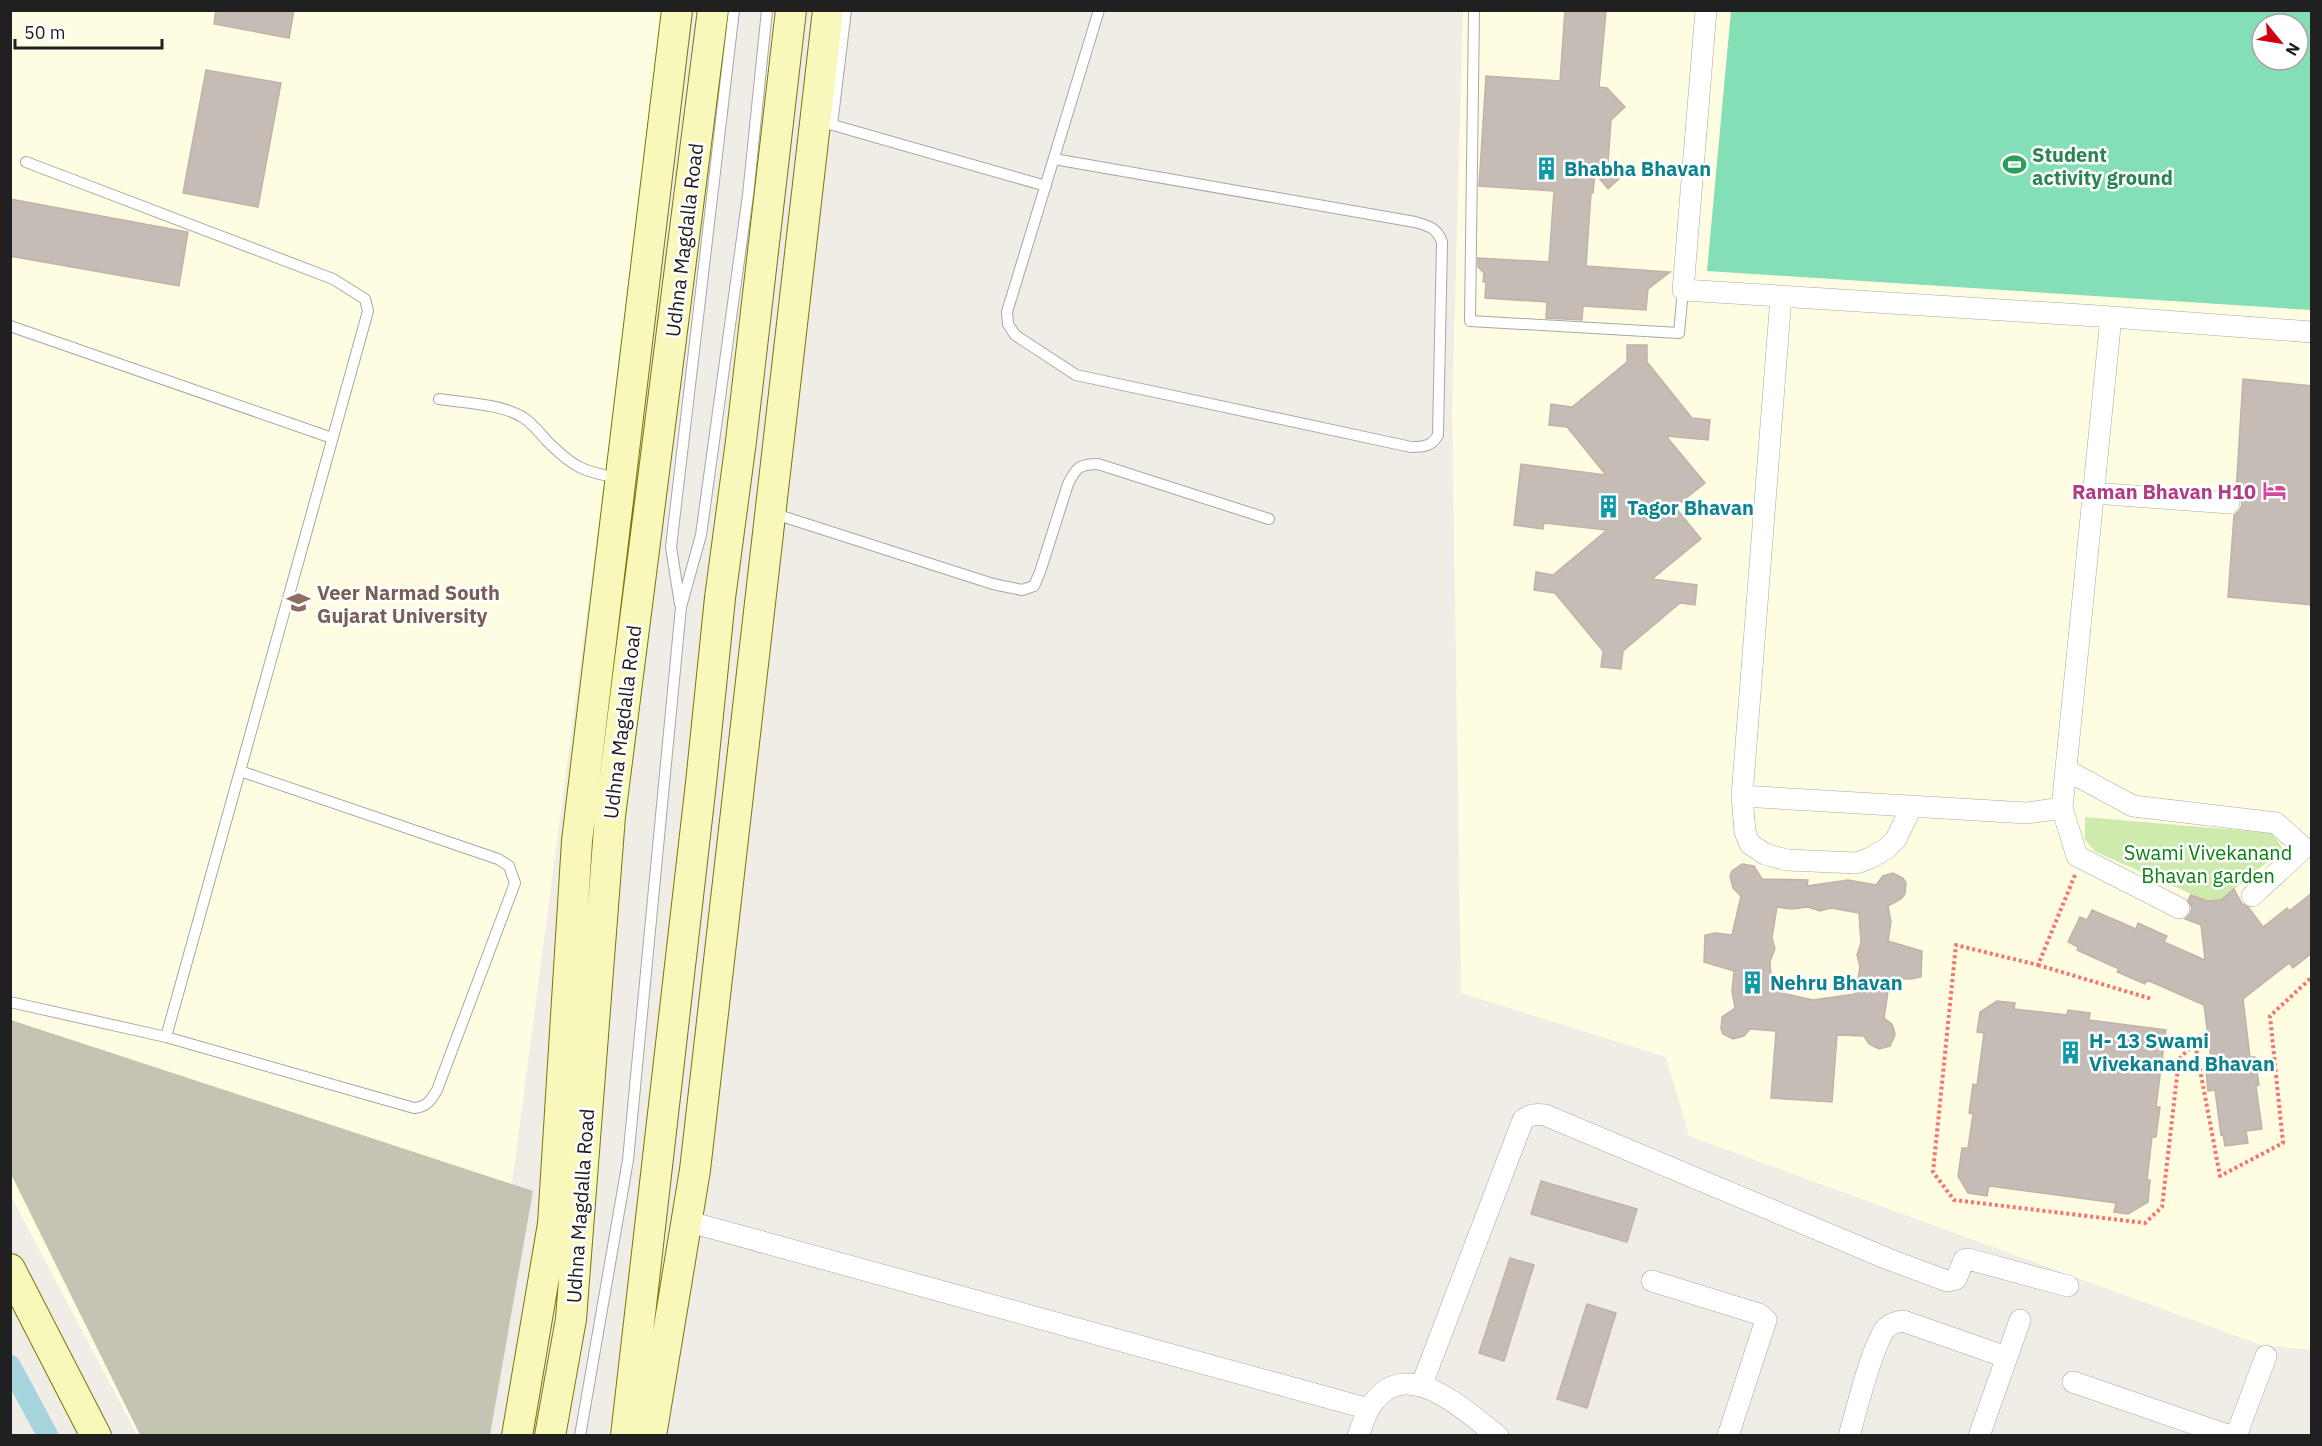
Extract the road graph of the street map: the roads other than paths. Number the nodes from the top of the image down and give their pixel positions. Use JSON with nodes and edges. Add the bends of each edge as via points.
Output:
{"nodes":[{"id":1,"x":677,"y":10,"type":"edge"},
{"id":2,"x":713,"y":10,"type":"edge"},
{"id":3,"x":734,"y":10,"type":"edge"},
{"id":4,"x":767,"y":10,"type":"edge"},
{"id":5,"x":791,"y":10,"type":"edge"},
{"id":6,"x":828,"y":10,"type":"edge"},
{"id":7,"x":846,"y":10,"type":"edge"},
{"id":8,"x":1100,"y":10,"type":"edge"},
{"id":9,"x":1474,"y":10,"type":"edge"},
{"id":10,"x":1706,"y":10,"type":"edge"},
{"id":11,"x":824,"y":122,"type":"junction"},
{"id":12,"x":1054,"y":159,"type":"junction"},
{"id":13,"x":26,"y":162,"type":"dead end"},
{"id":14,"x":1046,"y":186,"type":"junction"},
{"id":15,"x":1683,"y":290,"type":"junction"},
{"id":16,"x":1781,"y":297,"type":"junction"},
{"id":17,"x":2111,"y":317,"type":"junction"},
{"id":18,"x":10,"y":326,"type":"edge"},
{"id":19,"x":2312,"y":332,"type":"edge"},
{"id":20,"x":439,"y":399,"type":"dead end"},
{"id":21,"x":332,"y":438,"type":"junction"},
{"id":22,"x":621,"y":479,"type":"junction"},
{"id":23,"x":2093,"y":493,"type":"junction"},
{"id":24,"x":2229,"y":503,"type":"dead end"},
{"id":25,"x":771,"y":512,"type":"junction"},
{"id":26,"x":1269,"y":519,"type":"dead end"},
{"id":27,"x":681,"y":607,"type":"junction"},
{"id":28,"x":709,"y":708,"type":"junction"},
{"id":29,"x":745,"y":746,"type":"junction"},
{"id":30,"x":2066,"y":770,"type":"junction"},
{"id":31,"x":240,"y":771,"type":"junction"},
{"id":32,"x":1743,"y":796,"type":"junction"},
{"id":33,"x":1912,"y":806,"type":"junction"},
{"id":34,"x":2062,"y":808,"type":"junction"},
{"id":35,"x":2252,"y":896,"type":"dead end"},
{"id":36,"x":2179,"y":908,"type":"dead end"},
{"id":37,"x":10,"y":1002,"type":"edge"},
{"id":38,"x":166,"y":1037,"type":"junction"},
{"id":39,"x":686,"y":1221,"type":"junction"},
{"id":40,"x":10,"y":1269,"type":"edge"},
{"id":41,"x":1652,"y":1281,"type":"dead end"},
{"id":42,"x":2068,"y":1286,"type":"dead end"},
{"id":43,"x":2020,"y":1320,"type":"dead end"},
{"id":44,"x":2266,"y":1356,"type":"dead end"},
{"id":45,"x":2006,"y":1357,"type":"junction"},
{"id":46,"x":2073,"y":1382,"type":"dead end"},
{"id":47,"x":1422,"y":1384,"type":"junction"},
{"id":48,"x":1369,"y":1409,"type":"junction"},
{"id":49,"x":96,"y":1436,"type":"edge"},
{"id":50,"x":517,"y":1436,"type":"edge"},
{"id":51,"x":550,"y":1436,"type":"edge"},
{"id":52,"x":580,"y":1436,"type":"edge"},
{"id":53,"x":626,"y":1436,"type":"edge"},
{"id":54,"x":651,"y":1436,"type":"edge"},
{"id":55,"x":1358,"y":1436,"type":"edge"},
{"id":56,"x":1498,"y":1436,"type":"edge"},
{"id":57,"x":1728,"y":1436,"type":"edge"},
{"id":58,"x":1849,"y":1436,"type":"edge"},
{"id":59,"x":1979,"y":1436,"type":"edge"},
{"id":60,"x":2230,"y":1436,"type":"edge"},
{"id":61,"x":2236,"y":1436,"type":"edge"}],
"edges":[{"from":1,"to":22,"type":"street"},
{"from":2,"to":51,"type":"street","name":"Udhna Magdalla Road","via":[[610,816],[571,1319]]},
{"from":3,"to":27,"type":"lane","via":[[671,547]]},
{"from":4,"to":27,"type":"lane","via":[[748,195],[700,535]]},
{"from":5,"to":28,"type":"street"},
{"from":6,"to":11,"type":"street"},
{"from":7,"to":11,"type":"lane"},
{"from":8,"to":12,"type":"lane"},
{"from":9,"to":15,"type":"lane","via":[[1470,321],[1679,333]]},
{"from":10,"to":15,"type":"street"},
{"from":11,"to":14,"type":"lane"},
{"from":11,"to":25,"type":"street"},
{"from":12,"to":14,"type":"lane"},
{"from":12,"to":14,"type":"lane","via":[[1430,226],[1442,242],[1438,435],[1433,443],[1411,447],[1092,379],[1063,368],[1015,335],[1008,324],[1007,312]]},
{"from":13,"to":21,"type":"lane","via":[[333,279],[365,298],[366,324]]},
{"from":15,"to":16,"type":"street"},
{"from":16,"to":17,"type":"street"},
{"from":16,"to":32,"type":"street"},
{"from":17,"to":19,"type":"street"},
{"from":17,"to":23,"type":"street"},
{"from":18,"to":21,"type":"lane"},
{"from":20,"to":22,"type":"lane","via":[[518,415],[578,468]]},
{"from":21,"to":31,"type":"lane"},
{"from":22,"to":50,"type":"street","via":[[577,841],[553,1224]]},
{"from":23,"to":24,"type":"street"},
{"from":23,"to":30,"type":"street"},
{"from":25,"to":26,"type":"lane","via":[[1022,590],[1034,586],[1068,484],[1074,471],[1084,464],[1098,464]]},
{"from":25,"to":29,"type":"street"},
{"from":27,"to":52,"type":"lane","via":[[628,1160]]},
{"from":28,"to":29,"type":"street"},
{"from":28,"to":53,"type":"street"},
{"from":29,"to":39,"type":"street"},
{"from":30,"to":34,"type":"street"},
{"from":30,"to":35,"type":"street","via":[[2133,806],[2276,823],[2304,848]]},
{"from":31,"to":38,"type":"lane"},
{"from":31,"to":38,"type":"lane","via":[[498,860],[509,866],[515,883],[437,1090],[422,1107],[414,1108]]},
{"from":32,"to":33,"type":"street"},
{"from":32,"to":33,"type":"street","via":[[1744,832],[1750,844],[1765,854],[1787,860],[1857,863],[1870,858],[1896,839]]},
{"from":33,"to":34,"type":"street","via":[[2027,813]]},
{"from":34,"to":36,"type":"street","via":[[2077,856]]},
{"from":37,"to":38,"type":"lane"},
{"from":39,"to":48,"type":"street"},
{"from":39,"to":54,"type":"street"},
{"from":40,"to":49,"type":"street"},
{"from":41,"to":57,"type":"street","via":[[1760,1314],[1766,1320]]},
{"from":42,"to":47,"type":"street","via":[[1968,1259],[1956,1279],[1947,1281],[1545,1115],[1528,1115]]},
{"from":43,"to":45,"type":"street"},
{"from":44,"to":61,"type":"street"},
{"from":45,"to":58,"type":"street","via":[[1903,1321],[1894,1322],[1875,1350]]},
{"from":45,"to":59,"type":"street"},
{"from":46,"to":60,"type":"street"},
{"from":47,"to":48,"type":"street","via":[[1405,1383],[1385,1390]]},
{"from":47,"to":56,"type":"street"},
{"from":48,"to":55,"type":"street"}]}
